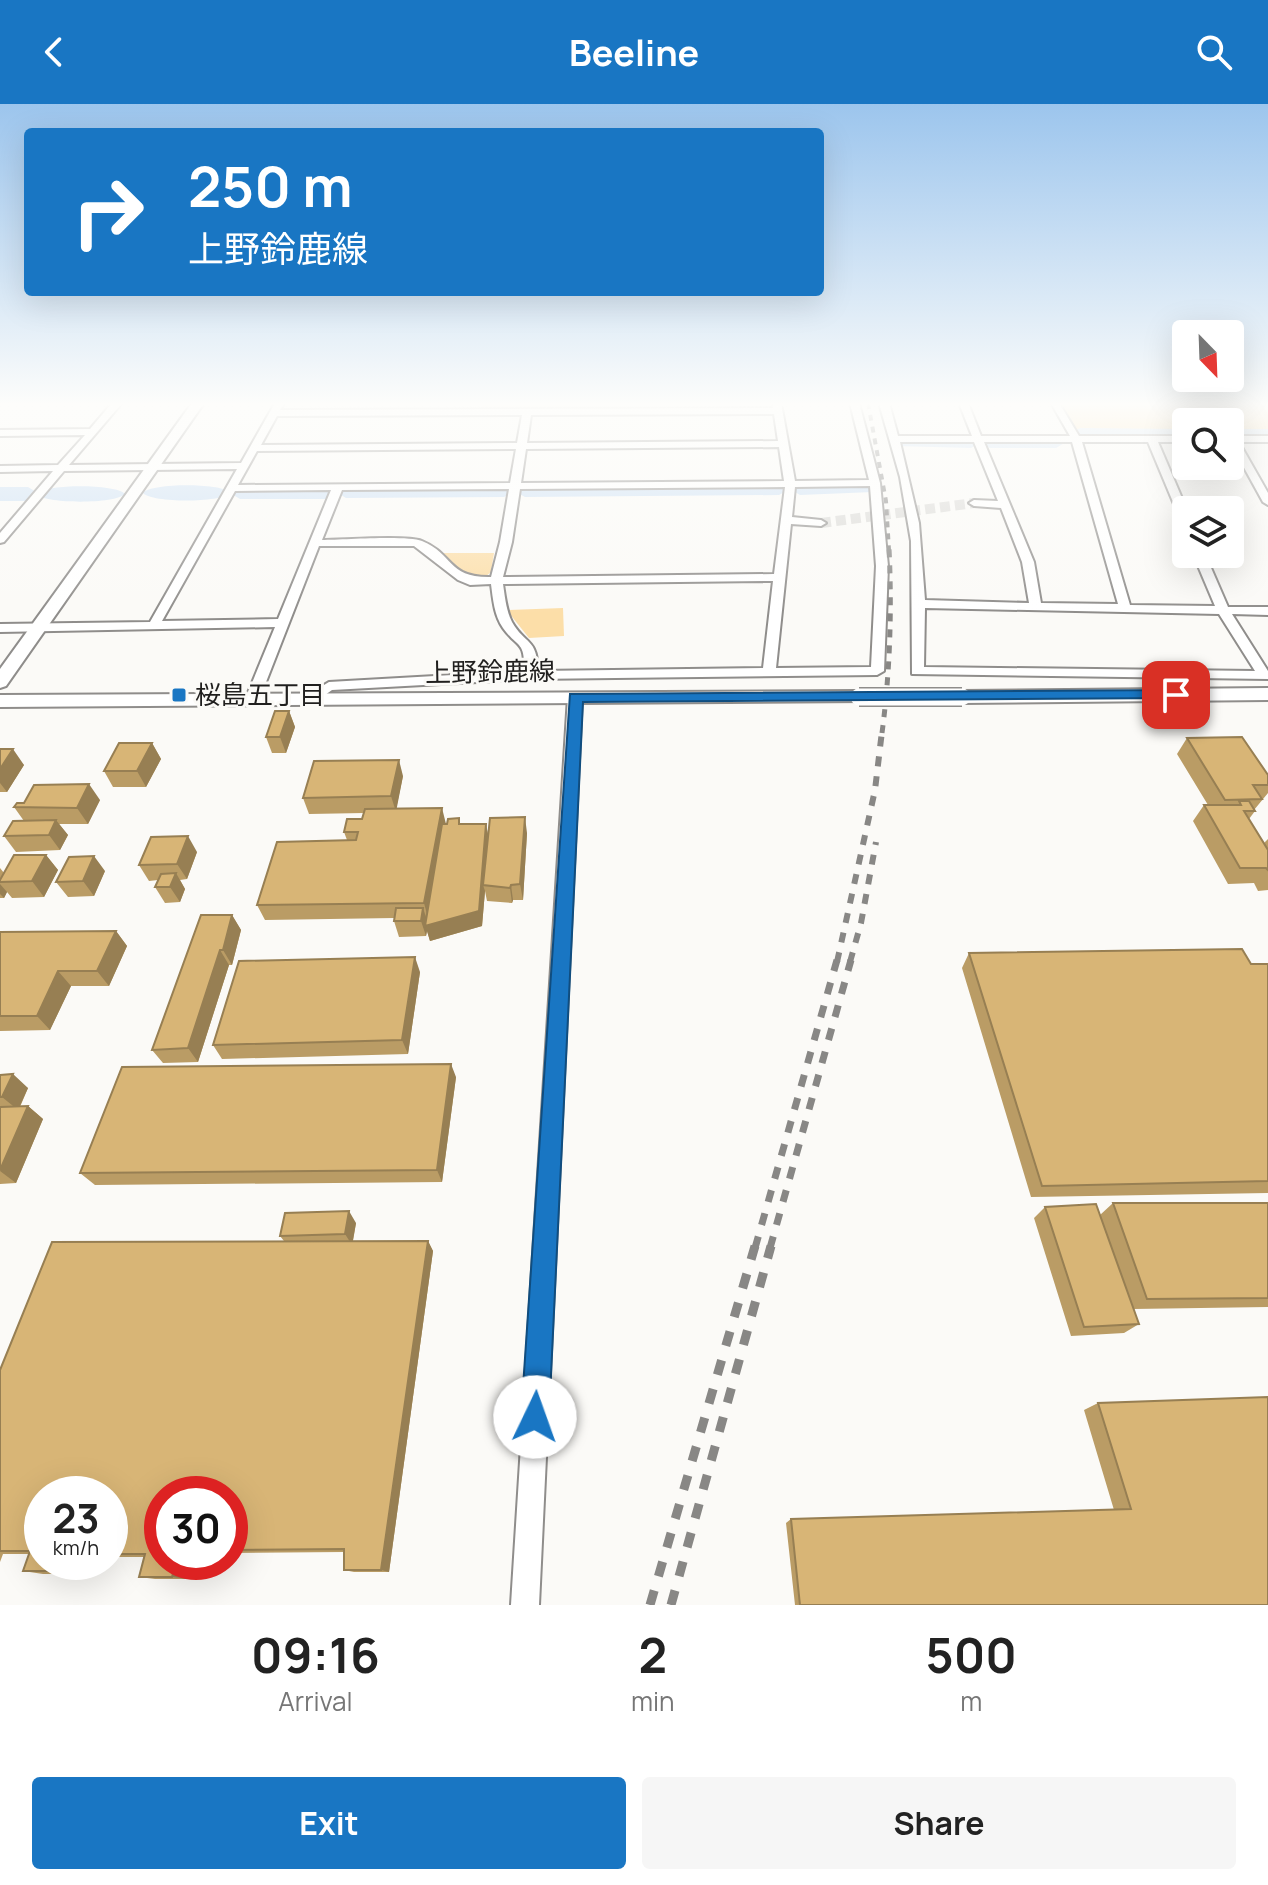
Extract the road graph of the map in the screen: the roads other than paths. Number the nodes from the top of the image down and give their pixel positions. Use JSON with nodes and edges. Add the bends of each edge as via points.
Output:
{"nodes":[{"id":1,"x":57,"y":473,"type":"edge"},
{"id":2,"x":149,"y":473,"type":"edge"},
{"id":3,"x":240,"y":473,"type":"edge"},
{"id":4,"x":517,"y":473,"type":"edge"},
{"id":5,"x":788,"y":473,"type":"edge"},
{"id":6,"x":873,"y":473,"type":"edge"},
{"id":7,"x":902,"y":473,"type":"edge"},
{"id":8,"x":993,"y":473,"type":"edge"},
{"id":9,"x":1086,"y":473,"type":"edge"},
{"id":10,"x":1166,"y":473,"type":"edge"},
{"id":11,"x":1251,"y":473,"type":"edge"},
{"id":12,"x":875,"y":483,"type":"junction"},
{"id":13,"x":790,"y":484,"type":"junction"},
{"id":14,"x":515,"y":486,"type":"junction"},
{"id":15,"x":338,"y":487,"type":"junction"},
{"id":16,"x":232,"y":488,"type":"junction"},
{"id":17,"x":1176,"y":496,"type":"edge"},
{"id":18,"x":1268,"y":502,"type":"edge"},
{"id":19,"x":974,"y":503,"type":"tunnel mouth"},
{"id":20,"x":1006,"y":505,"type":"junction"},
{"id":21,"x":16,"y":520,"type":"junction"},
{"id":22,"x":786,"y":520,"type":"junction"},
{"id":23,"x":0,"y":521,"type":"edge"},
{"id":24,"x":821,"y":523,"type":"tunnel mouth"},
{"id":25,"x":0,"y":540,"type":"edge"},
{"id":26,"x":315,"y":543,"type":"junction"},
{"id":27,"x":1205,"y":568,"type":"edge"},
{"id":28,"x":780,"y":577,"type":"junction"},
{"id":29,"x":496,"y":580,"type":"junction"},
{"id":30,"x":920,"y":604,"type":"junction"},
{"id":31,"x":1036,"y":606,"type":"junction"},
{"id":32,"x":1125,"y":607,"type":"junction"},
{"id":33,"x":1223,"y":610,"type":"junction"},
{"id":34,"x":1268,"y":611,"type":"edge"},
{"id":35,"x":282,"y":623,"type":"junction"},
{"id":36,"x":154,"y":625,"type":"junction"},
{"id":37,"x":0,"y":628,"type":"edge"},
{"id":38,"x":37,"y":628,"type":"junction"},
{"id":39,"x":769,"y":672,"type":"junction"},
{"id":40,"x":531,"y":675,"type":"junction"},
{"id":41,"x":1267,"y":681,"type":"edge"},
{"id":42,"x":0,"y":682,"type":"edge"},
{"id":43,"x":575,"y":697,"type":"junction"},
{"id":44,"x":252,"y":700,"type":"junction"},
{"id":45,"x":309,"y":700,"type":"junction"},
{"id":46,"x":0,"y":701,"type":"edge"},
{"id":47,"x":525,"y":1605,"type":"edge"}],
"edges":[{"from":1,"to":21,"type":"street"},
{"from":2,"to":38,"type":"main road"},
{"from":3,"to":16,"type":"street"},
{"from":4,"to":14,"type":"street"},
{"from":5,"to":13,"type":"street"},
{"from":6,"to":12,"type":"street"},
{"from":7,"to":30,"type":"street","via":[[915,524]]},
{"from":8,"to":20,"type":"street"},
{"from":9,"to":32,"type":"street"},
{"from":10,"to":17,"type":"street"},
{"from":11,"to":18,"type":"street"},
{"from":12,"to":13,"type":"street"},
{"from":12,"to":39,"type":"street","via":[[882,566],[877,671]]},
{"from":13,"to":14,"type":"street"},
{"from":13,"to":22,"type":"street"},
{"from":14,"to":15,"type":"street"},
{"from":14,"to":29,"type":"street"},
{"from":15,"to":16,"type":"street"},
{"from":15,"to":26,"type":"street"},
{"from":16,"to":36,"type":"street"},
{"from":19,"to":20,"type":"street"},
{"from":20,"to":31,"type":"street","via":[[1028,562]]},
{"from":21,"to":23,"type":"street"},
{"from":21,"to":25,"type":"street"},
{"from":22,"to":24,"type":"street"},
{"from":22,"to":28,"type":"street"},
{"from":26,"to":29,"type":"street","via":[[416,543],[458,577]]},
{"from":26,"to":35,"type":"street"},
{"from":27,"to":33,"type":"street"},
{"from":28,"to":29,"type":"street"},
{"from":28,"to":39,"type":"street"},
{"from":29,"to":40,"type":"street","via":[[508,626],[531,653]]},
{"from":30,"to":31,"type":"street"},
{"from":30,"to":41,"type":"street","via":[[917,671]]},
{"from":31,"to":32,"type":"street"},
{"from":32,"to":33,"type":"street"},
{"from":33,"to":34,"type":"street"},
{"from":33,"to":41,"type":"street"},
{"from":35,"to":36,"type":"street"},
{"from":35,"to":44,"type":"street"},
{"from":36,"to":38,"type":"street"},
{"from":37,"to":38,"type":"street"},
{"from":38,"to":42,"type":"main road"},
{"from":39,"to":40,"type":"street"},
{"from":40,"to":45,"type":"street","via":[[329,686]]},
{"from":41,"to":43,"type":"main road","name":"上野鈴鹿線","bridge":true,"via":[[962,697]]},
{"from":43,"to":45,"type":"main road","name":"上野鈴鹿線"},
{"from":43,"to":47,"type":"street"},
{"from":44,"to":45,"type":"main road","name":"上野鈴鹿線"},
{"from":44,"to":46,"type":"main road","name":"上野鈴鹿線"}]}
